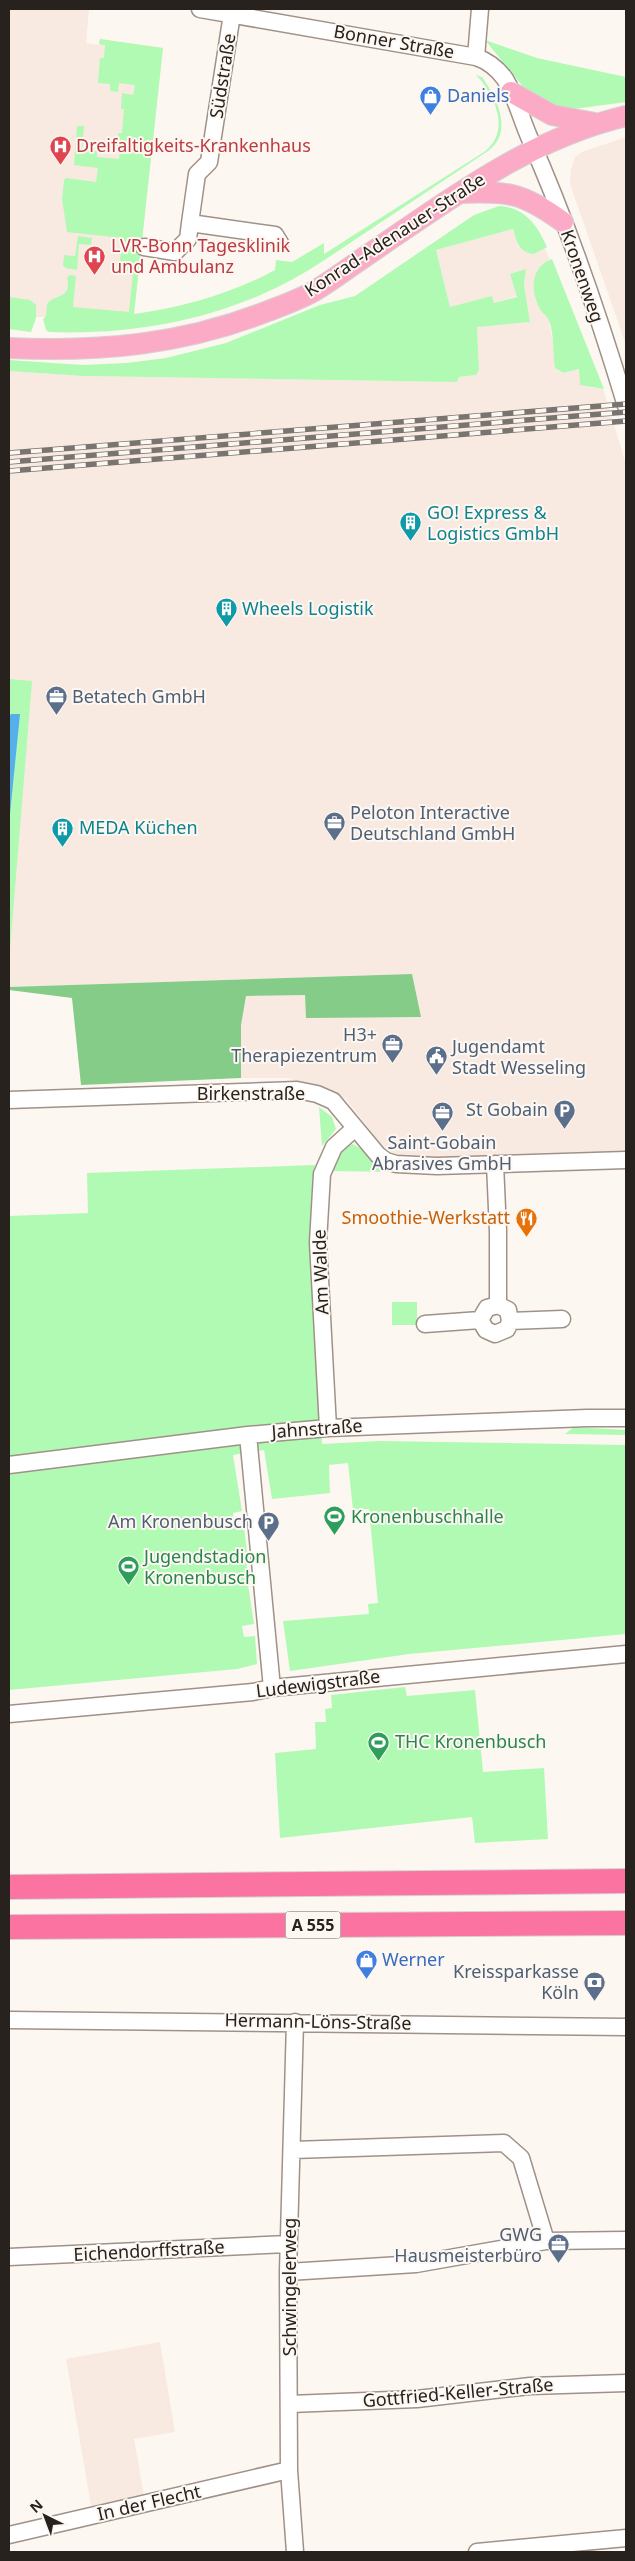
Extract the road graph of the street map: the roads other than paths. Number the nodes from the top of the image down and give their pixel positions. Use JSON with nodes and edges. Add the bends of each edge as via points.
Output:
{"nodes":[{"id":1,"x":200,"y":9,"type":"edge"},
{"id":2,"x":480,"y":9,"type":"edge"},
{"id":3,"x":232,"y":14,"type":"junction"},
{"id":4,"x":476,"y":56,"type":"junction"},
{"id":5,"x":512,"y":92,"type":"junction"},
{"id":6,"x":626,"y":116,"type":"edge"},
{"id":7,"x":594,"y":124,"type":"junction"},
{"id":8,"x":534,"y":148,"type":"junction"},
{"id":9,"x":459,"y":193,"type":"junction"},
{"id":10,"x":563,"y":222,"type":"junction"},
{"id":11,"x":190,"y":223,"type":"junction"},
{"id":12,"x":280,"y":242,"type":"dead end"},
{"id":13,"x":144,"y":247,"type":"dead end"},
{"id":14,"x":9,"y":348,"type":"edge"},
{"id":15,"x":626,"y":406,"type":"edge"},
{"id":16,"x":9,"y":1100,"type":"edge"},
{"id":17,"x":355,"y":1128,"type":"junction"},
{"id":18,"x":626,"y":1160,"type":"edge"},
{"id":19,"x":494,"y":1164,"type":"junction"},
{"id":20,"x":498,"y":1305,"type":"junction"},
{"id":21,"x":562,"y":1319,"type":"dead end"},
{"id":22,"x":480,"y":1320,"type":"junction"},
{"id":23,"x":510,"y":1321,"type":"junction"},
{"id":24,"x":425,"y":1324,"type":"dead end"},
{"id":25,"x":626,"y":1418,"type":"edge"},
{"id":26,"x":328,"y":1428,"type":"junction"},
{"id":27,"x":248,"y":1435,"type":"junction"},
{"id":28,"x":9,"y":1465,"type":"edge"},
{"id":29,"x":626,"y":1654,"type":"edge"},
{"id":30,"x":272,"y":1688,"type":"junction"},
{"id":31,"x":9,"y":1714,"type":"edge"},
{"id":32,"x":619,"y":1881,"type":"edge"},
{"id":33,"x":9,"y":1888,"type":"edge"},
{"id":34,"x":622,"y":1923,"type":"edge"},
{"id":35,"x":9,"y":1927,"type":"edge"},
{"id":36,"x":9,"y":2020,"type":"edge"},
{"id":37,"x":296,"y":2022,"type":"junction"},
{"id":38,"x":626,"y":2027,"type":"edge"},
{"id":39,"x":293,"y":2150,"type":"junction"},
{"id":40,"x":626,"y":2240,"type":"edge"},
{"id":41,"x":546,"y":2241,"type":"junction"},
{"id":42,"x":288,"y":2244,"type":"junction"},
{"id":43,"x":9,"y":2257,"type":"edge"},
{"id":44,"x":288,"y":2272,"type":"junction"},
{"id":45,"x":626,"y":2383,"type":"edge"},
{"id":46,"x":290,"y":2404,"type":"junction"},
{"id":47,"x":289,"y":2470,"type":"junction"},
{"id":48,"x":9,"y":2536,"type":"edge"},
{"id":49,"x":626,"y":2538,"type":"edge"},
{"id":50,"x":295,"y":2552,"type":"edge"},
{"id":51,"x":476,"y":2552,"type":"edge"}],
"edges":[{"from":1,"to":3,"type":"street","name":"Bonner Straße"},
{"from":2,"to":4,"type":"street"},
{"from":3,"to":4,"type":"street","name":"Bonner Straße"},
{"from":3,"to":11,"type":"street","name":"Südstraße","via":[[209,162],[197,174]]},
{"from":4,"to":5,"type":"street","name":"Bonner Straße","via":[[496,68]]},
{"from":5,"to":7,"type":"main road","via":[[552,115]]},
{"from":5,"to":8,"type":"street","name":"Bonner Straße"},
{"from":6,"to":7,"type":"main road","name":"Konrad-Adenauer-Straße"},
{"from":7,"to":8,"type":"main road","name":"Konrad-Adenauer-Straße"},
{"from":8,"to":9,"type":"main road","name":"Konrad-Adenauer-Straße"},
{"from":8,"to":10,"type":"street","name":"Kronenweg"},
{"from":9,"to":10,"type":"main road","via":[[510,193],[529,198]]},
{"from":9,"to":14,"type":"main road","name":"Konrad-Adenauer-Straße","via":[[315,290],[234,325],[141,345],[87,349]]},
{"from":10,"to":15,"type":"street","name":"Kronenweg"},
{"from":11,"to":12,"type":"street","via":[[275,235]]},
{"from":11,"to":13,"type":"street","name":"Südstraße","via":[[188,239],[175,252]]},
{"from":16,"to":17,"type":"street","name":"Birkenstraße","via":[[297,1090],[333,1101]]},
{"from":17,"to":19,"type":"street","name":"Birkenstraße","via":[[378,1154],[396,1164]]},
{"from":17,"to":26,"type":"street","name":"Am Walde","via":[[334,1147],[322,1174],[318,1242]]},
{"from":18,"to":19,"type":"street","name":"Birkenstraße"},
{"from":19,"to":20,"type":"street"},
{"from":20,"to":22,"type":"street","via":[[486,1308]]},
{"from":20,"to":23,"type":"street","via":[[508,1310]]},
{"from":21,"to":23,"type":"street"},
{"from":22,"to":23,"type":"street","via":[[486,1330],[495,1334],[507,1329]]},
{"from":22,"to":24,"type":"street"},
{"from":25,"to":26,"type":"street","name":"Jahnstraße"},
{"from":26,"to":27,"type":"street","name":"Jahnstraße"},
{"from":27,"to":28,"type":"street","name":"Jahnstraße"},
{"from":27,"to":30,"type":"street"},
{"from":29,"to":30,"type":"street","name":"Ludewigstraße"},
{"from":30,"to":31,"type":"street","name":"Ludewigstraße"},
{"from":32,"to":33,"type":"highway"},
{"from":34,"to":35,"type":"highway","number":"A 555"},
{"from":36,"to":37,"type":"street","name":"Hermann-Löns-Straße"},
{"from":37,"to":38,"type":"street","name":"Hermann-Löns-Straße"},
{"from":37,"to":39,"type":"street","name":"Schwingelerweg"},
{"from":39,"to":41,"type":"street","via":[[504,2143],[522,2158]]},
{"from":39,"to":42,"type":"street","name":"Schwingelerweg"},
{"from":40,"to":41,"type":"street"},
{"from":41,"to":44,"type":"street","via":[[416,2264]]},
{"from":42,"to":43,"type":"street","name":"Eichendorffstraße"},
{"from":42,"to":44,"type":"street","name":"Schwingelerweg"},
{"from":44,"to":46,"type":"street","name":"Schwingelerweg"},
{"from":45,"to":46,"type":"street","name":"Gottfried-Keller-Straße","via":[[530,2386],[417,2400]]},
{"from":46,"to":47,"type":"street","name":"Schwingelerweg"},
{"from":47,"to":48,"type":"street","name":"In der Flecht"},
{"from":47,"to":50,"type":"street","name":"Schwingelerweg"},
{"from":49,"to":51,"type":"street"}]}
